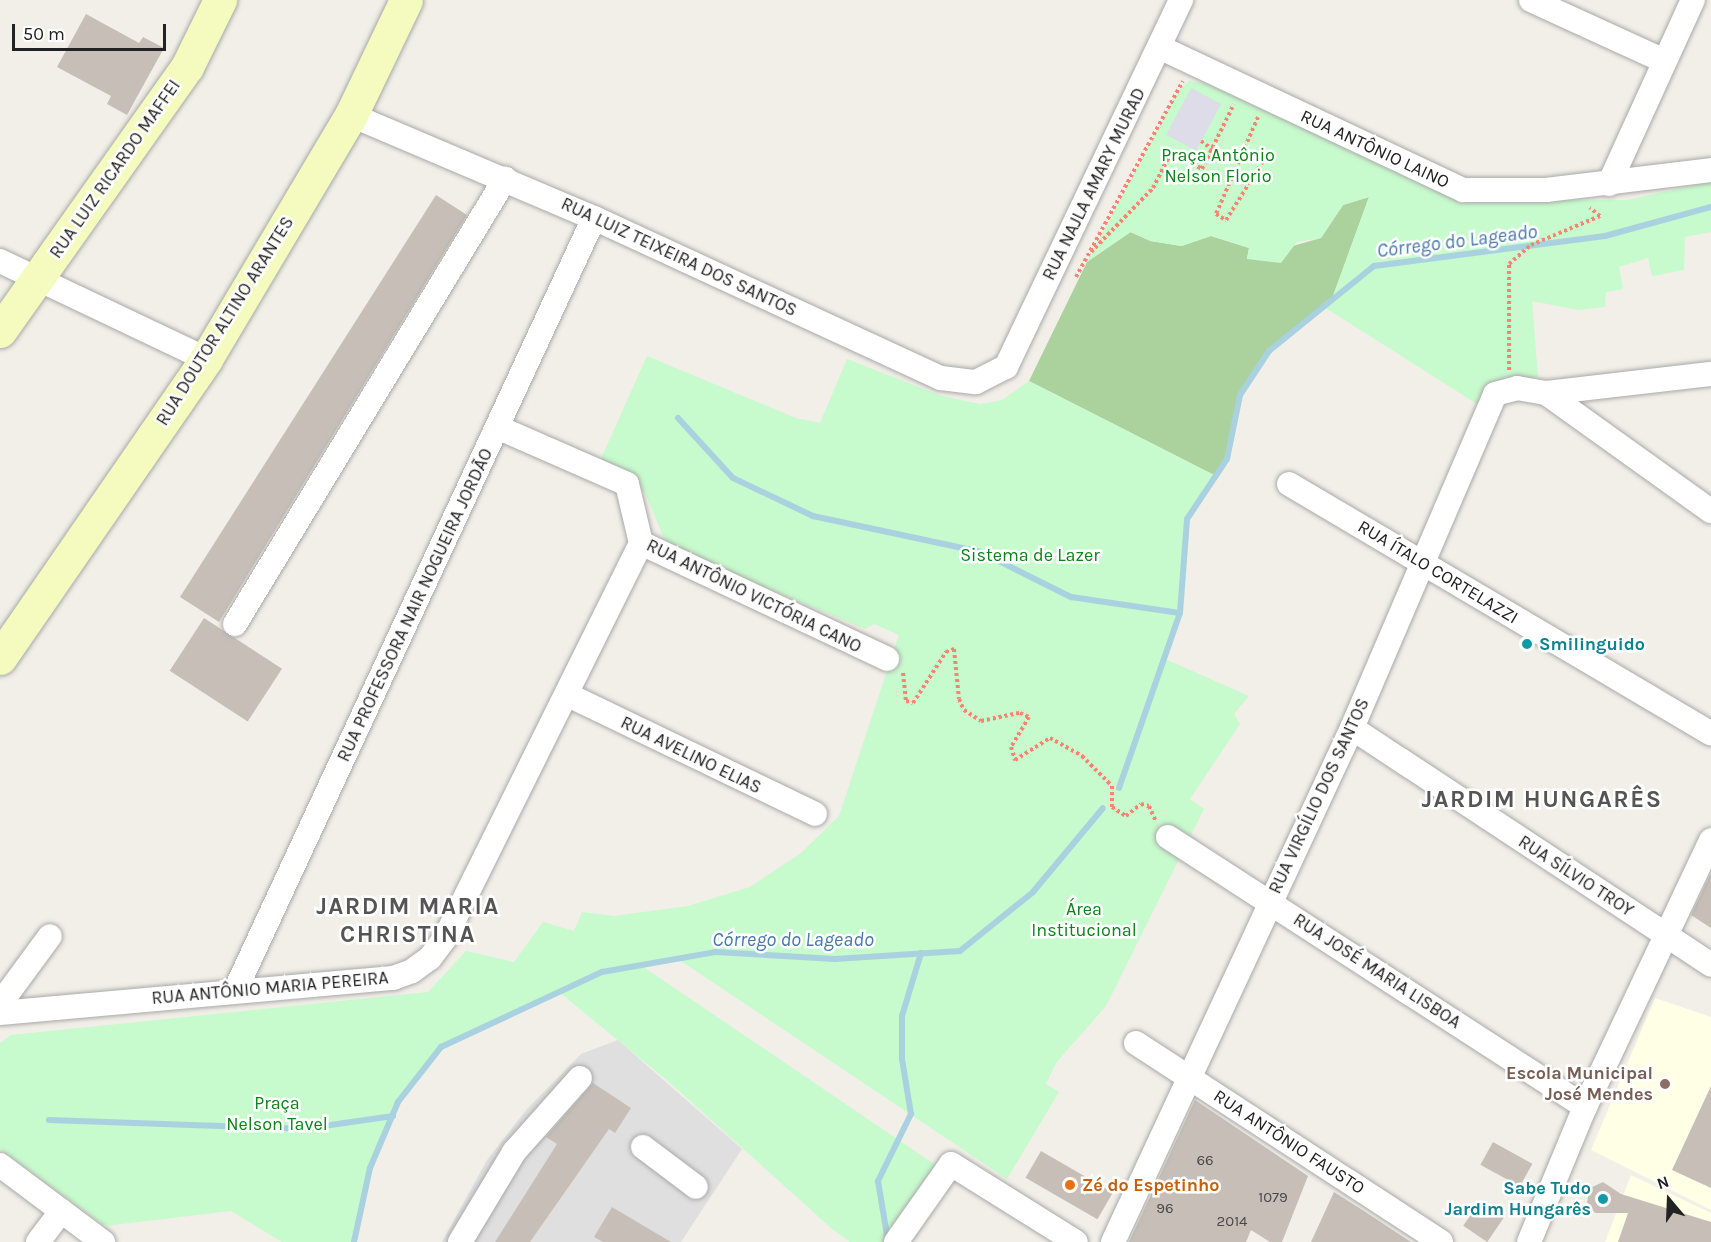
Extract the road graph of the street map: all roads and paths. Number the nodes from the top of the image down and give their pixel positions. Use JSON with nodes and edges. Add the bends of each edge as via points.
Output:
{"nodes":[{"id":1,"x":220,"y":0,"type":"edge"},
{"id":2,"x":406,"y":0,"type":"edge"},
{"id":3,"x":1181,"y":0,"type":"edge"},
{"id":4,"x":1531,"y":0,"type":"edge"},
{"id":5,"x":1693,"y":0,"type":"edge"},
{"id":6,"x":1159,"y":47,"type":"junction"},
{"id":7,"x":1664,"y":61,"type":"junction"},
{"id":8,"x":1193,"y":78,"type":"dead end"},
{"id":9,"x":1245,"y":103,"type":"dead end"},
{"id":10,"x":1253,"y":107,"type":"dead end"},
{"id":11,"x":351,"y":115,"type":"junction"},
{"id":12,"x":1201,"y":141,"type":"dead end"},
{"id":13,"x":1212,"y":149,"type":"junction"},
{"id":14,"x":1265,"y":158,"type":"dead end"},
{"id":15,"x":1711,"y":170,"type":"edge"},
{"id":16,"x":505,"y":179,"type":"junction"},
{"id":17,"x":1609,"y":184,"type":"junction"},
{"id":18,"x":1581,"y":208,"type":"dead end"},
{"id":19,"x":594,"y":218,"type":"junction"},
{"id":20,"x":0,"y":261,"type":"edge"},
{"id":21,"x":38,"y":278,"type":"junction"},
{"id":22,"x":0,"y":331,"type":"edge"},
{"id":23,"x":206,"y":359,"type":"junction"},
{"id":24,"x":1006,"y":368,"type":"joint"},
{"id":25,"x":1711,"y":374,"type":"edge"},
{"id":26,"x":1509,"y":388,"type":"junction"},
{"id":27,"x":1546,"y":393,"type":"junction"},
{"id":28,"x":497,"y":427,"type":"junction"},
{"id":29,"x":1288,"y":484,"type":"dead end"},
{"id":30,"x":1711,"y":511,"type":"edge"},
{"id":31,"x":641,"y":543,"type":"junction"},
{"id":32,"x":1423,"y":563,"type":"junction"},
{"id":33,"x":235,"y":624,"type":"dead end"},
{"id":34,"x":0,"y":658,"type":"edge"},
{"id":35,"x":895,"y":660,"type":"joint"},
{"id":36,"x":568,"y":695,"type":"junction"},
{"id":37,"x":1352,"y":728,"type":"junction"},
{"id":38,"x":1711,"y":734,"type":"edge"},
{"id":39,"x":815,"y":814,"type":"dead end"},
{"id":40,"x":1168,"y":837,"type":"joint"},
{"id":41,"x":1711,"y":840,"type":"edge"},
{"id":42,"x":1271,"y":901,"type":"junction"},
{"id":43,"x":50,"y":936,"type":"dead end"},
{"id":44,"x":1669,"y":937,"type":"junction"},
{"id":45,"x":1711,"y":965,"type":"edge"},
{"id":46,"x":235,"y":991,"type":"junction"},
{"id":47,"x":0,"y":1004,"type":"edge"},
{"id":48,"x":0,"y":1013,"type":"edge"},
{"id":49,"x":1136,"y":1043,"type":"dead end"},
{"id":50,"x":1189,"y":1076,"type":"junction"},
{"id":51,"x":580,"y":1078,"type":"dead end"},
{"id":52,"x":1586,"y":1107,"type":"junction"},
{"id":53,"x":643,"y":1147,"type":"dead end"},
{"id":54,"x":0,"y":1165,"type":"edge"},
{"id":55,"x":696,"y":1187,"type":"dead end"},
{"id":56,"x":61,"y":1211,"type":"junction"},
{"id":57,"x":38,"y":1242,"type":"edge"},
{"id":58,"x":103,"y":1242,"type":"edge"},
{"id":59,"x":460,"y":1242,"type":"edge"},
{"id":60,"x":896,"y":1242,"type":"edge"},
{"id":61,"x":1076,"y":1242,"type":"edge"},
{"id":62,"x":1113,"y":1242,"type":"edge"},
{"id":63,"x":1441,"y":1242,"type":"edge"},
{"id":64,"x":1528,"y":1242,"type":"edge"}],
"edges":[{"from":1,"to":21,"type":"street","name":"RUA LUIZ RICARDO MAFFEI","via":[[187,67]]},
{"from":2,"to":11,"type":"street","name":"RUA DOUTOR ALTINO ARANTES"},
{"from":3,"to":6,"type":"street","name":"RUA NAJLA AMARY MURAD"},
{"from":4,"to":7,"type":"street"},
{"from":5,"to":7,"type":"street"},
{"from":6,"to":17,"type":"street","name":"RUA ANTÔNIO LAINO","via":[[1463,190],[1520,192]]},
{"from":6,"to":24,"type":"street","name":"RUA NAJLA AMARY MURAD"},
{"from":7,"to":17,"type":"street"},
{"from":8,"to":13,"type":"path","via":[[1176,88],[1086,257],[1153,188],[1171,153],[1202,169]]},
{"from":9,"to":13,"type":"path","via":[[1236,99]]},
{"from":10,"to":14,"type":"path","via":[[1261,111],[1216,214],[1226,220]]},
{"from":11,"to":16,"type":"street","name":"RUA LUIZ TEIXEIRA DOS SANTOS"},
{"from":11,"to":23,"type":"street","name":"RUA DOUTOR ALTINO ARANTES"},
{"from":12,"to":13,"type":"path"},
{"from":15,"to":17,"type":"street","name":"RUA ANTÔNIO LAINO"},
{"from":16,"to":19,"type":"street","name":"RUA LUIZ TEIXEIRA DOS SANTOS"},
{"from":16,"to":33,"type":"street"},
{"from":18,"to":26,"type":"path","via":[[1591,208],[1600,216],[1531,245],[1509,264]]},
{"from":19,"to":24,"type":"street","name":"RUA LUIZ TEIXEIRA DOS SANTOS","via":[[941,378],[976,382]]},
{"from":19,"to":28,"type":"street","name":"RUA PROFESSORA NAIR NOGUEIRA JORDÃO"},
{"from":20,"to":21,"type":"street"},
{"from":21,"to":22,"type":"street","name":"RUA LUIZ RICARDO MAFFEI"},
{"from":21,"to":23,"type":"street"},
{"from":23,"to":34,"type":"street","name":"RUA DOUTOR ALTINO ARANTES"},
{"from":25,"to":27,"type":"street"},
{"from":26,"to":27,"type":"street"},
{"from":26,"to":32,"type":"street","name":"RUA VIRGÍLIO DOS SANTOS","via":[[1495,394],[1488,408]]},
{"from":27,"to":30,"type":"street"},
{"from":28,"to":31,"type":"street","name":"RUA ANTÔNIO VICTÓRIA CANO","via":[[627,484]]},
{"from":28,"to":46,"type":"street","name":"RUA PROFESSORA NAIR NOGUEIRA JORDÃO"},
{"from":29,"to":32,"type":"street","name":"RUA ÍTALO CORTELAZZI"},
{"from":31,"to":35,"type":"street","name":"RUA ANTÔNIO VICTÓRIA CANO"},
{"from":31,"to":36,"type":"street","name":"RUA ANTÔNIO MARIA PEREIRA"},
{"from":32,"to":37,"type":"street","name":"RUA VIRGÍLIO DOS SANTOS"},
{"from":32,"to":38,"type":"street","name":"RUA ÍTALO CORTELAZZI"},
{"from":35,"to":40,"type":"path","via":[[906,701],[913,702],[946,652],[954,649],[959,699],[964,710],[981,721],[1020,713],[1029,717],[1011,747],[1015,760],[1050,738],[1082,756],[1112,786],[1112,807],[1126,816],[1142,804],[1149,806]]},
{"from":36,"to":39,"type":"street","name":"RUA AVELINO ELIAS"},
{"from":36,"to":46,"type":"street","name":"RUA ANTÔNIO MARIA PEREIRA","via":[[445,938],[430,958],[393,978]]},
{"from":37,"to":42,"type":"street","name":"RUA VIRGÍLIO DOS SANTOS"},
{"from":37,"to":44,"type":"street","name":"RUA SÍLVIO TROY"},
{"from":40,"to":42,"type":"street","name":"RUA JOSÉ MARIA LISBOA"},
{"from":41,"to":44,"type":"street"},
{"from":42,"to":50,"type":"street","name":"RUA VIRGÍLIO DOS SANTOS"},
{"from":42,"to":52,"type":"street","name":"RUA JOSÉ MARIA LISBOA"},
{"from":43,"to":47,"type":"street"},
{"from":44,"to":45,"type":"street","name":"RUA SÍLVIO TROY"},
{"from":44,"to":52,"type":"street"},
{"from":46,"to":48,"type":"street","name":"RUA ANTÔNIO MARIA PEREIRA"},
{"from":49,"to":50,"type":"street","name":"RUA ANTÔNIO FAUSTO"},
{"from":50,"to":62,"type":"street","name":"RUA VIRGÍLIO DOS SANTOS"},
{"from":50,"to":63,"type":"street","name":"RUA ANTÔNIO FAUSTO"},
{"from":51,"to":59,"type":"street","via":[[514,1152]]},
{"from":52,"to":64,"type":"street"},
{"from":53,"to":55,"type":"street"},
{"from":54,"to":56,"type":"street"},
{"from":56,"to":57,"type":"street"},
{"from":56,"to":58,"type":"street"},
{"from":60,"to":61,"type":"street","via":[[951,1164]]}]}
